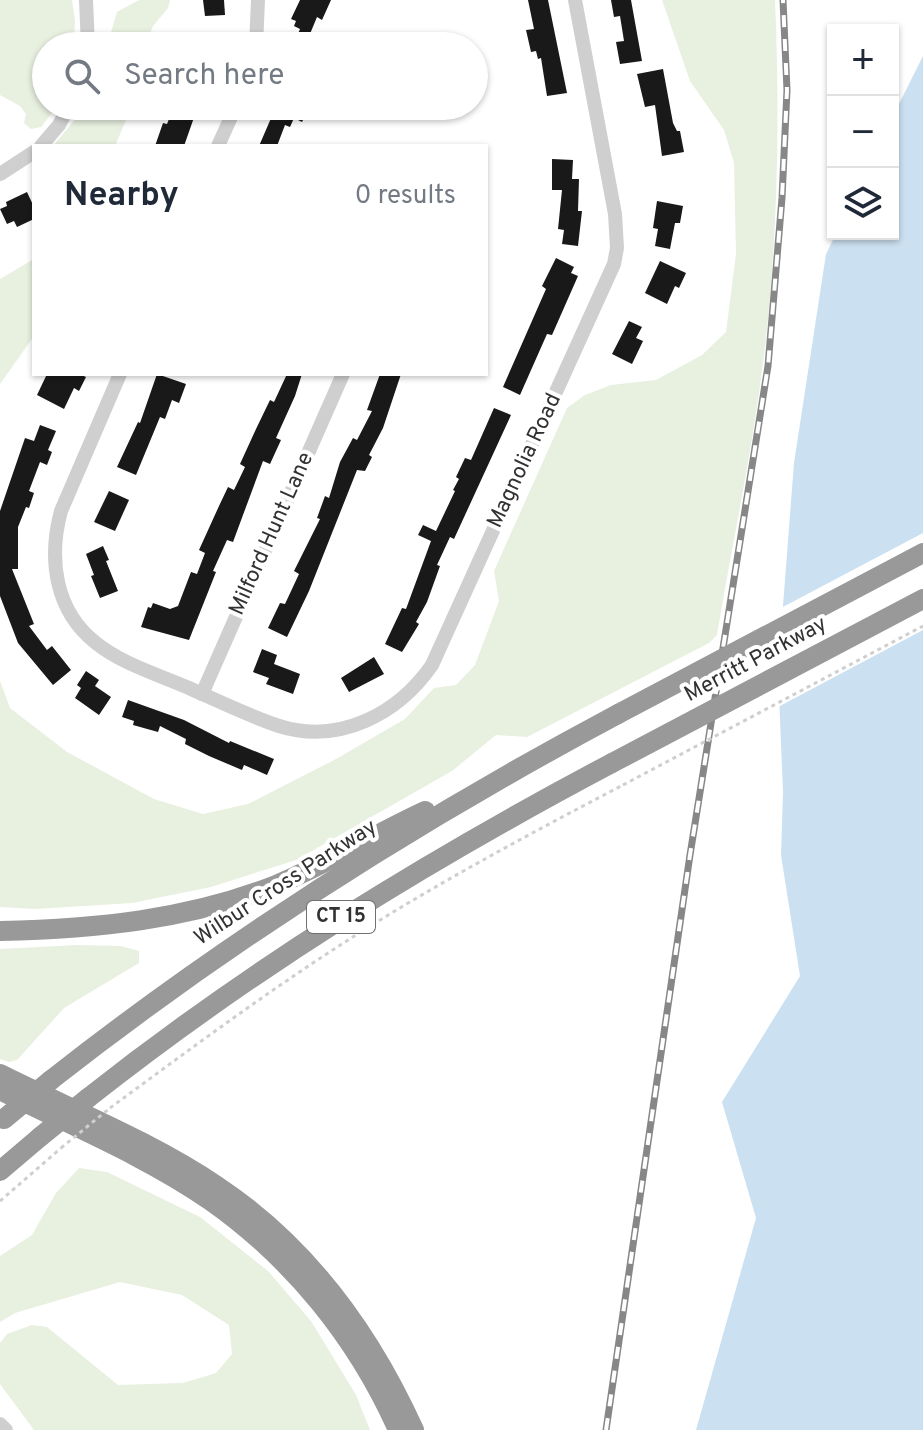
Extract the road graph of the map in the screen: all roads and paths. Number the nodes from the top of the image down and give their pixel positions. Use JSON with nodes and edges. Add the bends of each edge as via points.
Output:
{"nodes":[{"id":1,"x":86,"y":0,"type":"edge"},
{"id":2,"x":258,"y":0,"type":"edge"},
{"id":3,"x":575,"y":0,"type":"edge"},
{"id":4,"x":87,"y":32,"type":"edge"},
{"id":5,"x":257,"y":32,"type":"edge"},
{"id":6,"x":62,"y":120,"type":"edge"},
{"id":7,"x":230,"y":120,"type":"edge"},
{"id":8,"x":43,"y":144,"type":"edge"},
{"id":9,"x":219,"y":144,"type":"edge"},
{"id":10,"x":32,"y":153,"type":"edge"},
{"id":11,"x":0,"y":174,"type":"edge"},
{"id":12,"x":119,"y":376,"type":"edge"},
{"id":13,"x":342,"y":376,"type":"edge"},
{"id":14,"x":923,"y":553,"type":"edge"},
{"id":15,"x":923,"y":599,"type":"edge"},
{"id":16,"x":923,"y":626,"type":"edge"},
{"id":17,"x":202,"y":694,"type":"junction"},
{"id":18,"x":618,"y":714,"type":"joint"},
{"id":19,"x":516,"y":769,"type":"junction"},
{"id":20,"x":0,"y":931,"type":"edge"},
{"id":21,"x":0,"y":1074,"type":"edge"},
{"id":22,"x":0,"y":1090,"type":"edge"},
{"id":23,"x":2,"y":1121,"type":"edge"},
{"id":24,"x":0,"y":1171,"type":"edge"},
{"id":25,"x":0,"y":1201,"type":"edge"},
{"id":26,"x":0,"y":1424,"type":"edge"},
{"id":27,"x":6,"y":1430,"type":"edge"},
{"id":28,"x":398,"y":1430,"type":"edge"},
{"id":29,"x":414,"y":1430,"type":"edge"}],
"edges":[{"from":1,"to":4,"type":"street"},
{"from":2,"to":5,"type":"street"},
{"from":3,"to":17,"type":"street","name":"Magnolia Road","via":[[615,214],[614,264],[432,665],[394,706],[364,722],[331,730],[279,726]]},
{"from":6,"to":8,"type":"street"},
{"from":7,"to":9,"type":"street"},
{"from":10,"to":11,"type":"street"},
{"from":12,"to":17,"type":"street","name":"Magnolia Road","via":[[61,511],[53,548],[56,580],[71,615],[96,644]]},
{"from":13,"to":17,"type":"street","name":"Milford Hunt Lane"},
{"from":14,"to":18,"type":"highway","name":"Merritt Parkway","number":"CT 15","bridge":true},
{"from":15,"to":24,"type":"highway","name":"Merritt Parkway","number":"CT 15","bridge":true,"via":[[449,851],[318,932],[195,1015]]},
{"from":16,"to":25,"type":"path","bridge":true,"via":[[364,930],[110,1108]]},
{"from":18,"to":19,"type":"highway","name":"Wilbur Cross Parkway","number":"CT 15"},
{"from":19,"to":20,"type":"highway","via":[[253,893],[133,923]]},
{"from":19,"to":23,"type":"highway","name":"Wilbur Cross Parkway","number":"CT 15","bridge":true,"via":[[258,927]]},
{"from":21,"to":29,"type":"highway","via":[[169,1157],[263,1222],[305,1262],[361,1331]]},
{"from":22,"to":28,"type":"highway","via":[[185,1185],[253,1234],[332,1318],[364,1363]]},
{"from":26,"to":27,"type":"street"}]}
